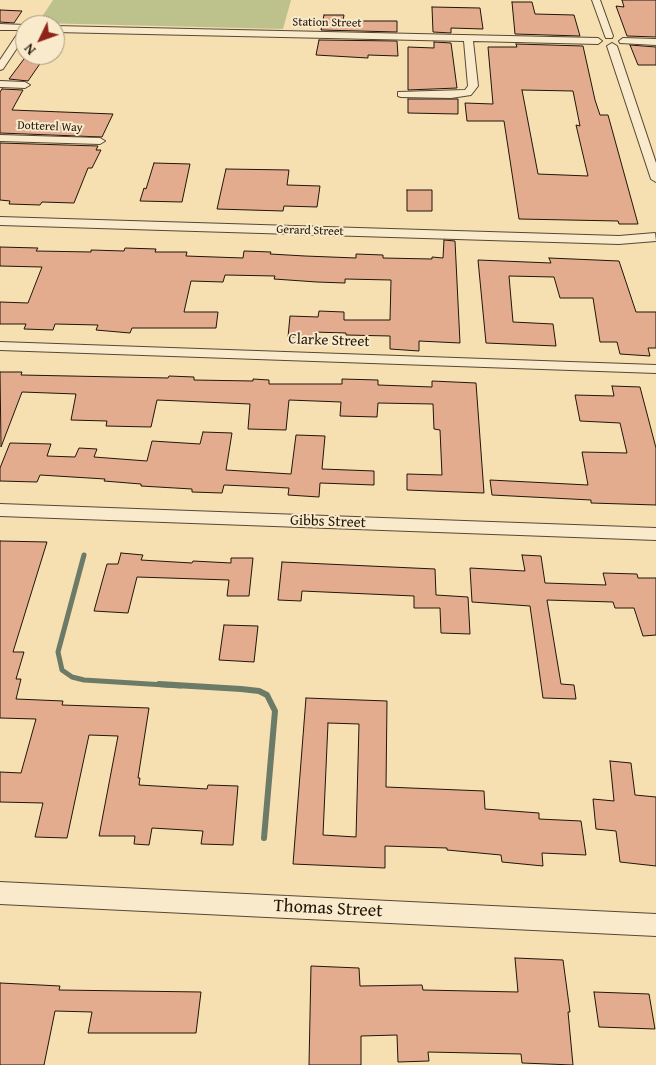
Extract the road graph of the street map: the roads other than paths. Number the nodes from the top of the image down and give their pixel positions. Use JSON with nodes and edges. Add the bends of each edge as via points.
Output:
{"nodes":[{"id":1,"x":596,"y":0,"type":"edge"},
{"id":2,"x":0,"y":27,"type":"edge"},
{"id":3,"x":15,"y":28,"type":"edge"},
{"id":4,"x":65,"y":29,"type":"edge"},
{"id":5,"x":468,"y":39,"type":"junction"},
{"id":6,"x":610,"y":41,"type":"junction"},
{"id":7,"x":656,"y":42,"type":"edge"},
{"id":8,"x":15,"y":44,"type":"edge"},
{"id":9,"x":0,"y":67,"type":"edge"},
{"id":10,"x":0,"y":84,"type":"edge"},
{"id":11,"x":25,"y":85,"type":"dead end"},
{"id":12,"x":401,"y":94,"type":"dead end"},
{"id":13,"x":0,"y":138,"type":"edge"},
{"id":14,"x":100,"y":141,"type":"dead end"},
{"id":15,"x":656,"y":179,"type":"edge"},
{"id":16,"x":0,"y":221,"type":"edge"},
{"id":17,"x":656,"y":242,"type":"edge"},
{"id":18,"x":0,"y":346,"type":"edge"},
{"id":19,"x":656,"y":369,"type":"edge"},
{"id":20,"x":0,"y":510,"type":"edge"},
{"id":21,"x":656,"y":534,"type":"edge"},
{"id":22,"x":0,"y":894,"type":"edge"},
{"id":23,"x":656,"y":925,"type":"edge"}],
"edges":[{"from":1,"to":6,"type":"street"},
{"from":2,"to":3,"type":"street"},
{"from":4,"to":5,"type":"street","name":"Station Street"},
{"from":5,"to":6,"type":"street","name":"Station Street"},
{"from":5,"to":12,"type":"street","via":[[473,86],[468,93]]},
{"from":6,"to":7,"type":"street","name":"Station Street"},
{"from":6,"to":15,"type":"street"},
{"from":8,"to":9,"type":"street"},
{"from":10,"to":11,"type":"street"},
{"from":13,"to":14,"type":"street","name":"Dotterel Way"},
{"from":16,"to":17,"type":"street","name":"Gerard Street"},
{"from":18,"to":19,"type":"street","name":"Clarke Street"},
{"from":20,"to":21,"type":"street","name":"Gibbs Street"},
{"from":22,"to":23,"type":"street","name":"Thomas Street"}]}
